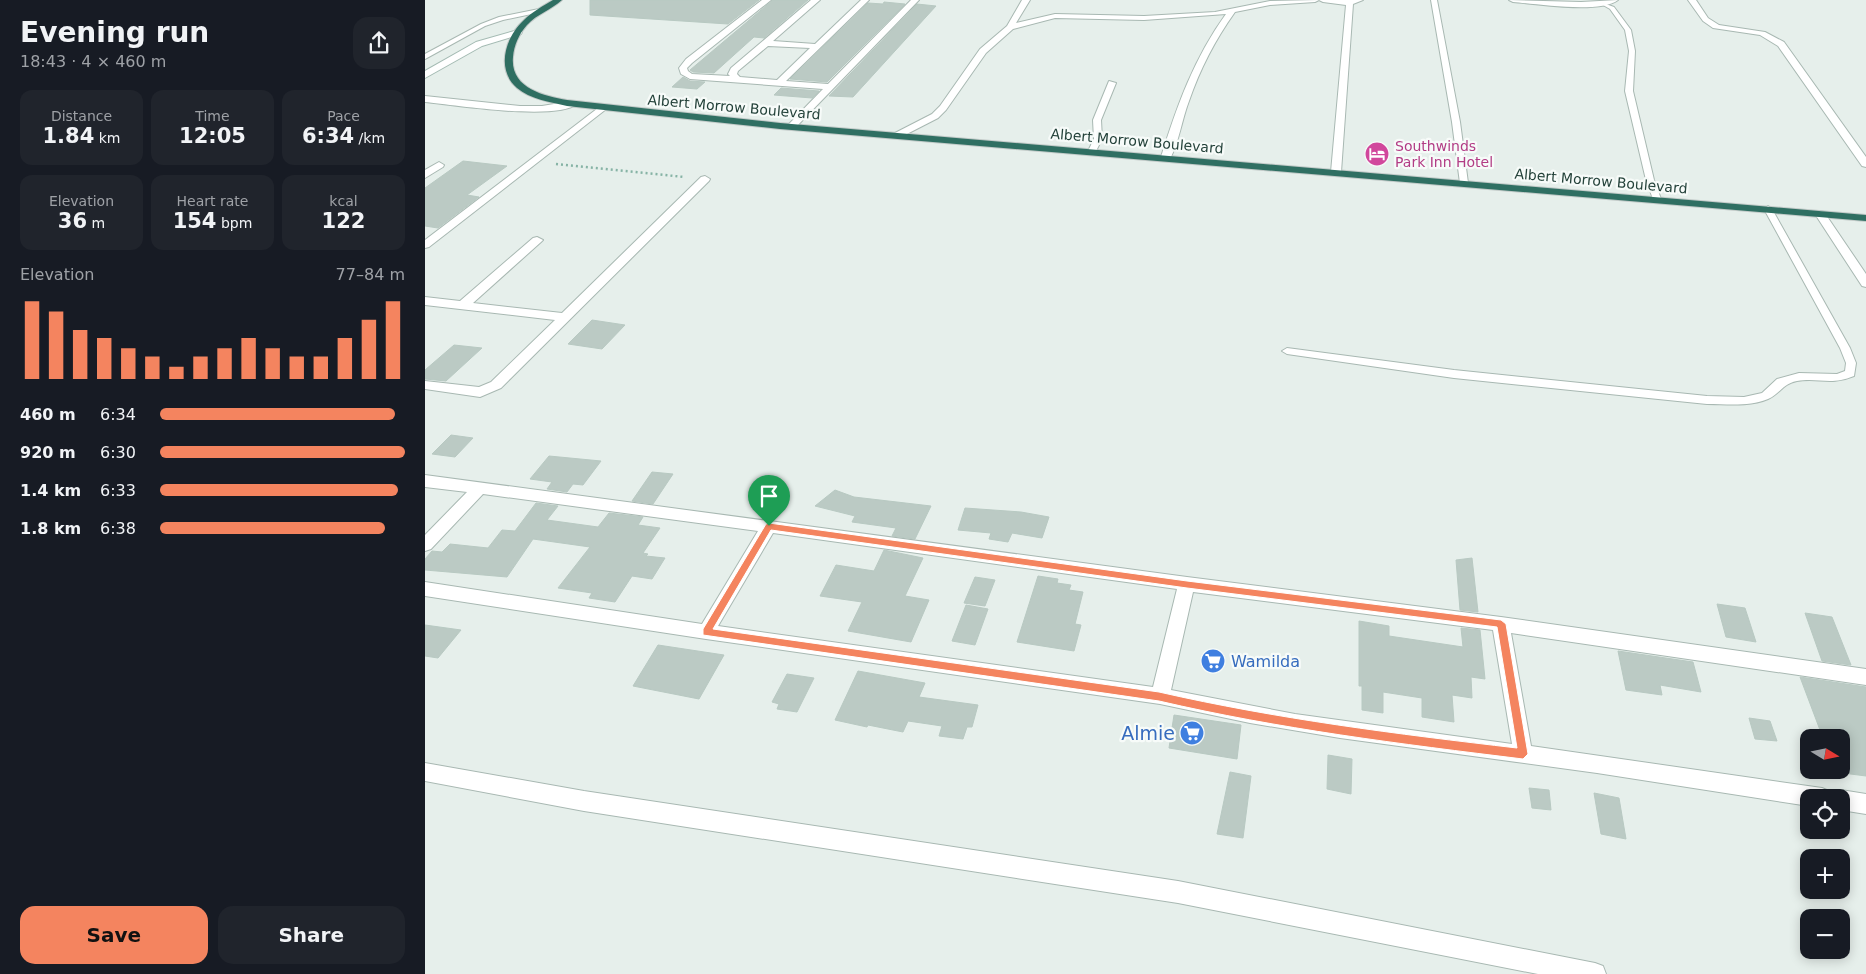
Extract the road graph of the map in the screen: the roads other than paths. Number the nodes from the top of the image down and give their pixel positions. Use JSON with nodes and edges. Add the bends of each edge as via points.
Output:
{"nodes":[{"id":1,"x":558,"y":0,"type":"edge"},
{"id":2,"x":767,"y":0,"type":"edge"},
{"id":3,"x":816,"y":0,"type":"edge"},
{"id":4,"x":865,"y":0,"type":"edge"},
{"id":5,"x":915,"y":0,"type":"edge"},
{"id":6,"x":1026,"y":0,"type":"edge"},
{"id":7,"x":1315,"y":0,"type":"edge"},
{"id":8,"x":1323,"y":0,"type":"edge"},
{"id":9,"x":1434,"y":0,"type":"edge"},
{"id":10,"x":1513,"y":0,"type":"edge"},
{"id":11,"x":1614,"y":0,"type":"edge"},
{"id":12,"x":1692,"y":0,"type":"edge"},
{"id":13,"x":1353,"y":1,"type":"edge"},
{"id":14,"x":1605,"y":4,"type":"junction"},
{"id":15,"x":539,"y":11,"type":"junction"},
{"id":16,"x":1231,"y":12,"type":"junction"},
{"id":17,"x":1010,"y":27,"type":"junction"},
{"id":18,"x":518,"y":32,"type":"junction"},
{"id":19,"x":767,"y":42,"type":"junction"},
{"id":20,"x":815,"y":46,"type":"junction"},
{"id":21,"x":425,"y":57,"type":"edge"},
{"id":22,"x":425,"y":75,"type":"edge"},
{"id":23,"x":737,"y":80,"type":"junction"},
{"id":24,"x":779,"y":83,"type":"junction"},
{"id":25,"x":1112,"y":83,"type":"dead end"},
{"id":26,"x":832,"y":87,"type":"junction"},
{"id":27,"x":425,"y":99,"type":"edge"},
{"id":28,"x":572,"y":104,"type":"junction"},
{"id":29,"x":602,"y":108,"type":"junction"},
{"id":30,"x":792,"y":126,"type":"junction"},
{"id":31,"x":899,"y":135,"type":"junction"},
{"id":32,"x":1092,"y":151,"type":"junction"},
{"id":33,"x":1165,"y":157,"type":"junction"},
{"id":34,"x":1866,"y":164,"type":"edge"},
{"id":35,"x":439,"y":165,"type":"dead end"},
{"id":36,"x":1335,"y":172,"type":"junction"},
{"id":37,"x":425,"y":175,"type":"edge"},
{"id":38,"x":705,"y":179,"type":"road end"},
{"id":39,"x":1464,"y":182,"type":"junction"},
{"id":40,"x":1657,"y":199,"type":"junction"},
{"id":41,"x":1768,"y":210,"type":"junction"},
{"id":42,"x":1820,"y":214,"type":"junction"},
{"id":43,"x":1866,"y":218,"type":"edge"},
{"id":44,"x":537,"y":240,"type":"dead end"},
{"id":45,"x":425,"y":244,"type":"edge"},
{"id":46,"x":1866,"y":283,"type":"edge"},
{"id":47,"x":425,"y":302,"type":"edge"},
{"id":48,"x":462,"y":306,"type":"junction"},
{"id":49,"x":566,"y":316,"type":"junction"},
{"id":50,"x":1287,"y":351,"type":"dead end"},
{"id":51,"x":425,"y":385,"type":"edge"},
{"id":52,"x":425,"y":481,"type":"edge"},
{"id":53,"x":479,"y":489,"type":"junction"},
{"id":54,"x":769,"y":526,"type":"junction"},
{"id":55,"x":425,"y":545,"type":"edge"},
{"id":56,"x":1187,"y":584,"type":"junction"},
{"id":57,"x":425,"y":589,"type":"edge"},
{"id":58,"x":1501,"y":624,"type":"junction"},
{"id":59,"x":707,"y":632,"type":"junction"},
{"id":60,"x":1866,"y":676,"type":"edge"},
{"id":61,"x":1159,"y":696,"type":"junction"},
{"id":62,"x":1523,"y":754,"type":"junction"},
{"id":63,"x":425,"y":772,"type":"edge"},
{"id":64,"x":1800,"y":795,"type":"edge"},
{"id":65,"x":1850,"y":801,"type":"edge"},
{"id":66,"x":1866,"y":804,"type":"edge"},
{"id":67,"x":1595,"y":974,"type":"edge"}],
"edges":[{"from":1,"to":15,"type":"highway","name":"Albert Morrow Boulevard"},
{"from":2,"to":23,"type":"street","via":[[683,68],[690,76]]},
{"from":3,"to":19,"type":"street"},
{"from":4,"to":20,"type":"street"},
{"from":5,"to":26,"type":"street"},
{"from":6,"to":17,"type":"street"},
{"from":7,"to":16,"type":"street","via":[[1270,3]]},
{"from":8,"to":13,"type":"street"},
{"from":9,"to":39,"type":"lane"},
{"from":10,"to":14,"type":"street"},
{"from":11,"to":14,"type":"street"},
{"from":12,"to":34,"type":"street","via":[[1711,23],[1761,32],[1776,39]]},
{"from":13,"to":36,"type":"street"},
{"from":14,"to":40,"type":"lane","via":[[1612,8],[1627,30],[1632,51],[1629,90]]},
{"from":15,"to":18,"type":"highway","name":"Albert Morrow Boulevard"},
{"from":15,"to":21,"type":"lane","via":[[483,25]]},
{"from":16,"to":17,"type":"street","via":[[1144,18],[1055,16]]},
{"from":16,"to":33,"type":"street","via":[[1194,72]]},
{"from":17,"to":31,"type":"street","via":[[983,51],[935,116]]},
{"from":18,"to":22,"type":"street","via":[[479,44]]},
{"from":18,"to":28,"type":"highway","name":"Albert Morrow Boulevard","via":[[509,59],[515,82],[537,95]]},
{"from":19,"to":20,"type":"street"},
{"from":19,"to":23,"type":"street","via":[[734,70],[732,74]]},
{"from":20,"to":24,"type":"street"},
{"from":23,"to":24,"type":"street"},
{"from":24,"to":26,"type":"street"},
{"from":25,"to":32,"type":"lane","via":[[1097,120],[1098,139]]},
{"from":26,"to":30,"type":"street"},
{"from":27,"to":28,"type":"street","via":[[527,109]]},
{"from":28,"to":29,"type":"highway","name":"Albert Morrow Boulevard"},
{"from":29,"to":30,"type":"highway","name":"Albert Morrow Boulevard"},
{"from":29,"to":45,"type":"street"},
{"from":30,"to":31,"type":"highway","name":"Albert Morrow Boulevard"},
{"from":31,"to":32,"type":"highway","name":"Albert Morrow Boulevard"},
{"from":32,"to":33,"type":"highway","name":"Albert Morrow Boulevard"},
{"from":33,"to":36,"type":"highway","name":"Albert Morrow Boulevard"},
{"from":35,"to":37,"type":"street"},
{"from":36,"to":39,"type":"highway","name":"Albert Morrow Boulevard"},
{"from":38,"to":49,"type":"street"},
{"from":39,"to":40,"type":"highway","name":"Albert Morrow Boulevard"},
{"from":40,"to":41,"type":"highway","name":"Albert Morrow Boulevard"},
{"from":41,"to":42,"type":"highway","name":"Albert Morrow Boulevard"},
{"from":41,"to":50,"type":"lane","via":[[1845,348],[1851,363],[1850,373],[1839,378],[1799,377],[1781,382],[1766,396],[1744,401],[1716,400],[1463,375]]},
{"from":42,"to":43,"type":"highway","name":"Albert Morrow Boulevard"},
{"from":42,"to":46,"type":"street"},
{"from":44,"to":48,"type":"street"},
{"from":47,"to":48,"type":"street"},
{"from":48,"to":49,"type":"street"},
{"from":49,"to":51,"type":"street","via":[[485,391]]},
{"from":52,"to":53,"type":"street"},
{"from":53,"to":54,"type":"street"},
{"from":53,"to":55,"type":"street"},
{"from":54,"to":56,"type":"street"},
{"from":54,"to":59,"type":"street"},
{"from":56,"to":58,"type":"street"},
{"from":56,"to":61,"type":"street"},
{"from":57,"to":59,"type":"street"},
{"from":58,"to":60,"type":"street"},
{"from":58,"to":62,"type":"street"},
{"from":59,"to":61,"type":"street"},
{"from":61,"to":62,"type":"street","via":[[1248,716]]},
{"from":62,"to":64,"type":"street"},
{"from":63,"to":67,"type":"street","via":[[593,802],[1177,892]]},
{"from":65,"to":66,"type":"street"}]}
